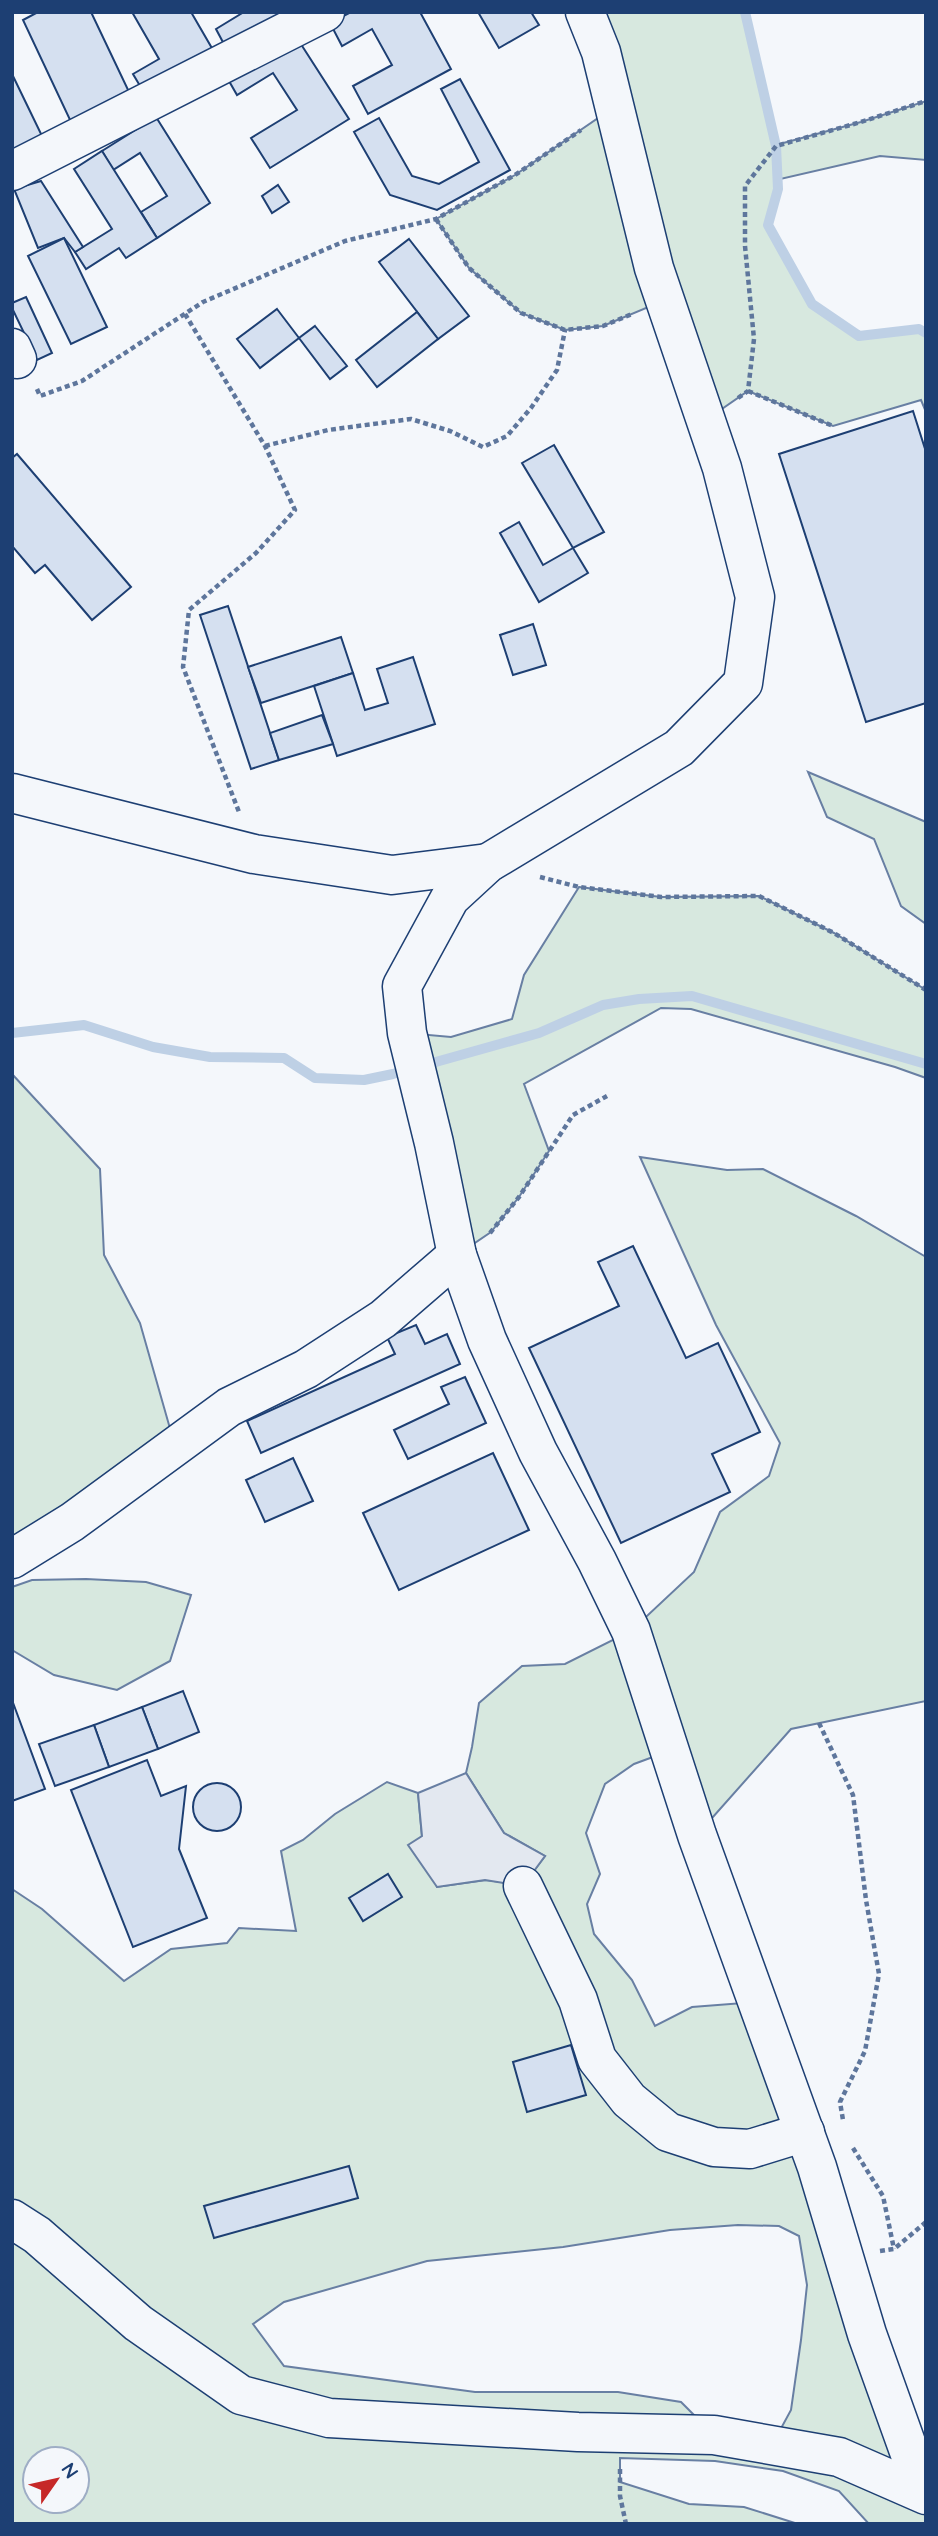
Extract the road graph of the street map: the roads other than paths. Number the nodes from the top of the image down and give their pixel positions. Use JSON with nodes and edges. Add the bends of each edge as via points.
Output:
{"nodes":[{"id":1,"x":325,"y":12,"type":"edge"},
{"id":2,"x":585,"y":12,"type":"edge"},
{"id":3,"x":12,"y":171,"type":"edge"},
{"id":4,"x":12,"y":793,"type":"edge"},
{"id":5,"x":488,"y":863,"type":"junction"},
{"id":6,"x":457,"y":1255,"type":"junction"},
{"id":7,"x":12,"y":1559,"type":"edge"},
{"id":8,"x":523,"y":1886,"type":"dead end"},
{"id":9,"x":804,"y":2132,"type":"junction"},
{"id":10,"x":12,"y":2219,"type":"edge"},
{"id":11,"x":925,"y":2494,"type":"edge"}],
"edges":[{"from":1,"to":3,"type":"street"},
{"from":2,"to":5,"type":"street","via":[[600,52],[654,268],[722,468],[755,597],[743,683],[679,748]]},
{"from":4,"to":5,"type":"street","via":[[254,854],[393,875]]},
{"from":5,"to":6,"type":"street","via":[[450,898],[402,986],[407,1033]]},
{"from":6,"to":7,"type":"street","via":[[383,1319],[306,1368],[229,1407],[72,1522]]},
{"from":6,"to":9,"type":"street","via":[[487,1340],[532,1439],[631,1630],[696,1835]]},
{"from":8,"to":9,"type":"street","via":[[578,2000],[597,2059],[629,2100],[668,2132],[714,2147],[750,2149]]},
{"from":9,"to":11,"type":"street","via":[[867,2334]]},
{"from":10,"to":11,"type":"street","via":[[37,2235],[138,2323],[241,2395],[330,2418],[714,2435],[839,2457]]}]}
